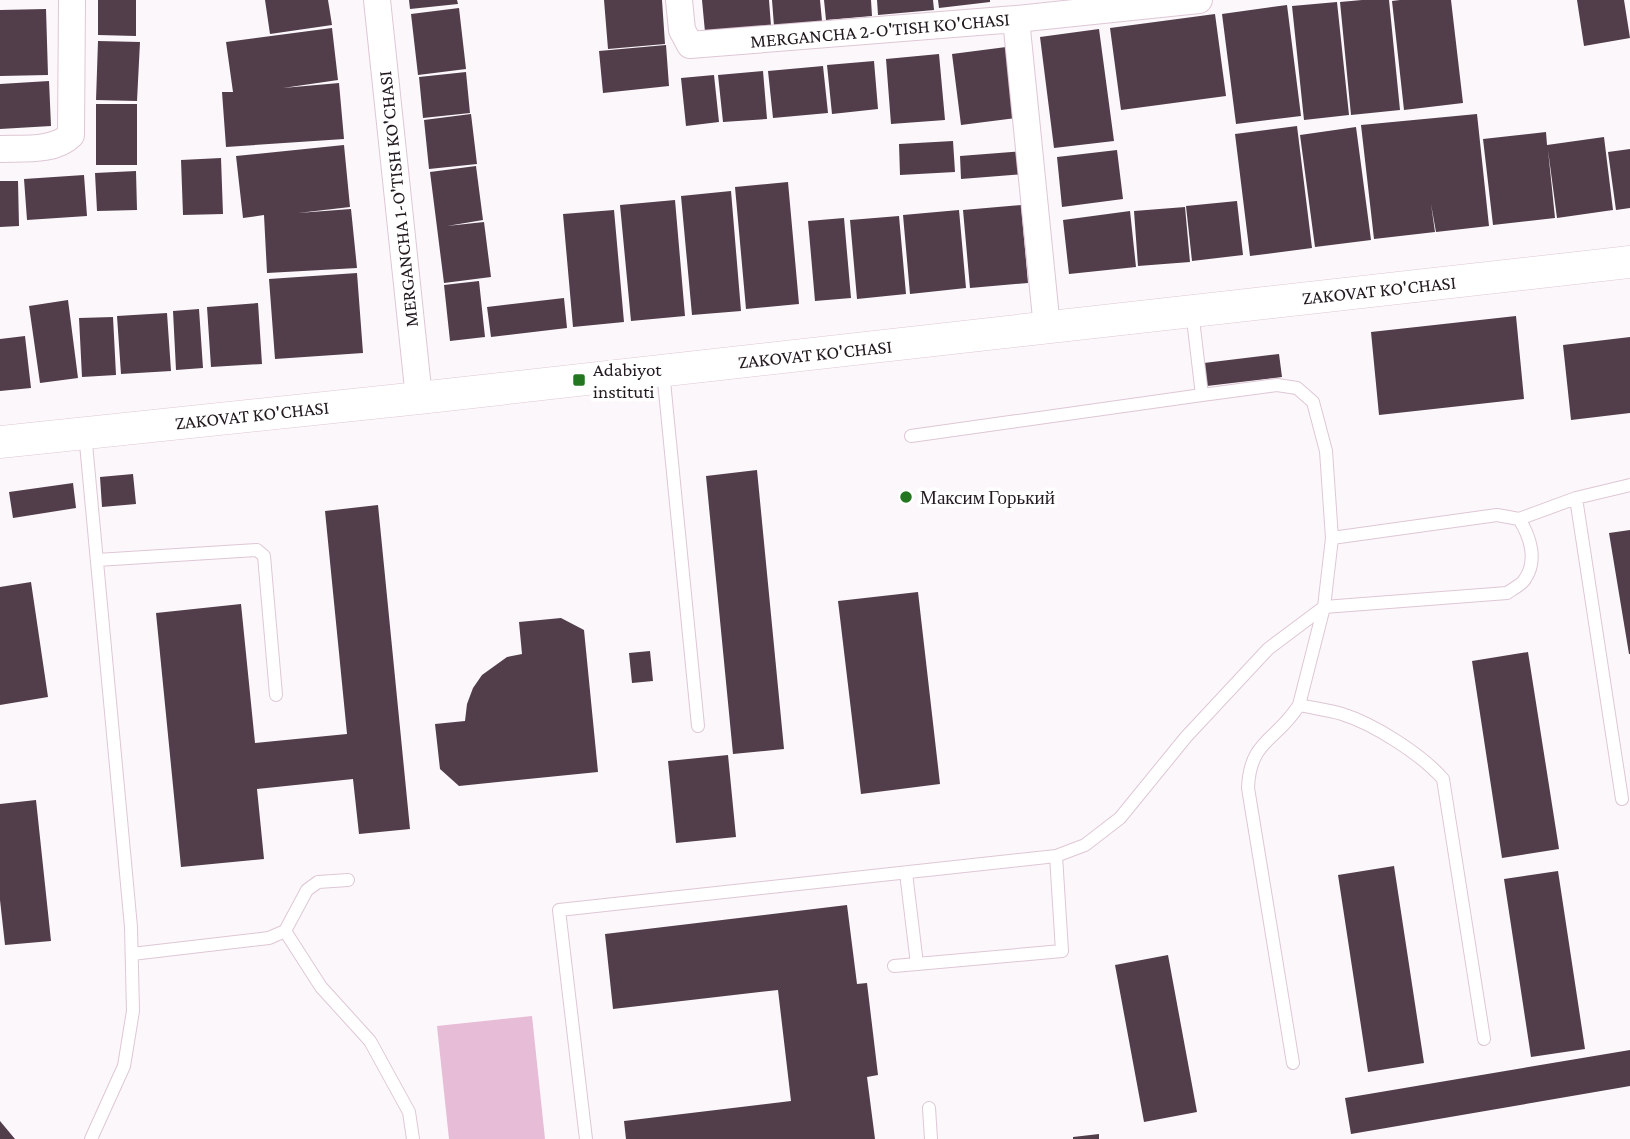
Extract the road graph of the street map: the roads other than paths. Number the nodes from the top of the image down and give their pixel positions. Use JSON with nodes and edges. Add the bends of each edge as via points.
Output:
{"nodes":[{"id":1,"x":72,"y":0,"type":"edge"},
{"id":2,"x":377,"y":0,"type":"edge"},
{"id":3,"x":679,"y":0,"type":"edge"},
{"id":4,"x":1199,"y":0,"type":"edge"},
{"id":5,"x":1016,"y":19,"type":"junction"},
{"id":6,"x":0,"y":149,"type":"edge"},
{"id":7,"x":1630,"y":262,"type":"edge"},
{"id":8,"x":1192,"y":311,"type":"junction"},
{"id":9,"x":1047,"y":328,"type":"junction"},
{"id":10,"x":663,"y":371,"type":"junction"},
{"id":11,"x":1202,"y":395,"type":"junction"},
{"id":12,"x":419,"y":398,"type":"junction"},
{"id":13,"x":85,"y":433,"type":"junction"},
{"id":14,"x":911,"y":436,"type":"dead end"},
{"id":15,"x":0,"y":442,"type":"edge"},
{"id":16,"x":1630,"y":485,"type":"edge"},
{"id":17,"x":1576,"y":498,"type":"junction"},
{"id":18,"x":1519,"y":519,"type":"junction"},
{"id":19,"x":1332,"y":538,"type":"junction"},
{"id":20,"x":97,"y":560,"type":"junction"},
{"id":21,"x":1324,"y":607,"type":"junction"},
{"id":22,"x":276,"y":695,"type":"dead end"},
{"id":23,"x":1299,"y":705,"type":"junction"},
{"id":24,"x":698,"y":726,"type":"dead end"},
{"id":25,"x":1622,"y":799,"type":"dead end"},
{"id":26,"x":1056,"y":856,"type":"junction"},
{"id":27,"x":906,"y":873,"type":"junction"},
{"id":28,"x":348,"y":880,"type":"dead end"},
{"id":29,"x":285,"y":931,"type":"junction"},
{"id":30,"x":132,"y":954,"type":"junction"},
{"id":31,"x":917,"y":964,"type":"junction"},
{"id":32,"x":894,"y":966,"type":"dead end"},
{"id":33,"x":1484,"y":1039,"type":"dead end"},
{"id":34,"x":1293,"y":1063,"type":"dead end"},
{"id":35,"x":929,"y":1108,"type":"dead end"},
{"id":36,"x":91,"y":1139,"type":"edge"},
{"id":37,"x":413,"y":1139,"type":"edge"},
{"id":38,"x":586,"y":1139,"type":"edge"},
{"id":39,"x":931,"y":1139,"type":"edge"}],
"edges":[{"from":1,"to":6,"type":"street","via":[[71,135],[49,146]]},
{"from":2,"to":12,"type":"street","name":"MERGANCHA 1-O'TISH KO'CHASI"},
{"from":3,"to":5,"type":"street","name":"MERGANCHA 2-O'TISH KO'CHASI","via":[[682,30],[690,45]]},
{"from":4,"to":5,"type":"street","name":"MERGANCHA 2-O'TISH KO'CHASI"},
{"from":5,"to":9,"type":"street"},
{"from":7,"to":8,"type":"street","name":"ZAKOVAT KO'CHASI"},
{"from":8,"to":9,"type":"street","name":"ZAKOVAT KO'CHASI"},
{"from":8,"to":11,"type":"lane"},
{"from":9,"to":10,"type":"street","name":"ZAKOVAT KO'CHASI"},
{"from":10,"to":12,"type":"street","name":"ZAKOVAT KO'CHASI"},
{"from":10,"to":24,"type":"lane"},
{"from":11,"to":14,"type":"lane"},
{"from":11,"to":19,"type":"lane","via":[[1277,385],[1297,388],[1313,402],[1326,451]]},
{"from":12,"to":13,"type":"street","name":"ZAKOVAT KO'CHASI"},
{"from":13,"to":15,"type":"street","name":"ZAKOVAT KO'CHASI"},
{"from":13,"to":20,"type":"lane"},
{"from":16,"to":17,"type":"lane"},
{"from":17,"to":18,"type":"lane"},
{"from":17,"to":25,"type":"lane"},
{"from":18,"to":19,"type":"lane","via":[[1497,515]]},
{"from":18,"to":21,"type":"lane","via":[[1530,537],[1532,563],[1525,580],[1507,593]]},
{"from":19,"to":21,"type":"lane"},
{"from":20,"to":22,"type":"lane","via":[[257,550],[264,556]]},
{"from":20,"to":30,"type":"lane"},
{"from":21,"to":23,"type":"lane"},
{"from":21,"to":26,"type":"lane","via":[[1268,649],[1186,737],[1120,818],[1085,845]]},
{"from":23,"to":33,"type":"lane","via":[[1343,714],[1398,741],[1443,779]]},
{"from":23,"to":34,"type":"lane","via":[[1255,753],[1248,788]]},
{"from":26,"to":27,"type":"lane"},
{"from":26,"to":31,"type":"lane","via":[[1062,951]]},
{"from":27,"to":31,"type":"lane"},
{"from":27,"to":38,"type":"lane","via":[[559,911]]},
{"from":28,"to":29,"type":"lane","via":[[318,882],[307,891]]},
{"from":29,"to":30,"type":"lane","via":[[269,938]]},
{"from":29,"to":37,"type":"lane","via":[[321,987],[370,1041],[409,1112]]},
{"from":30,"to":36,"type":"lane","via":[[133,1011],[124,1066]]},
{"from":31,"to":32,"type":"lane"},
{"from":35,"to":39,"type":"lane"}]}
